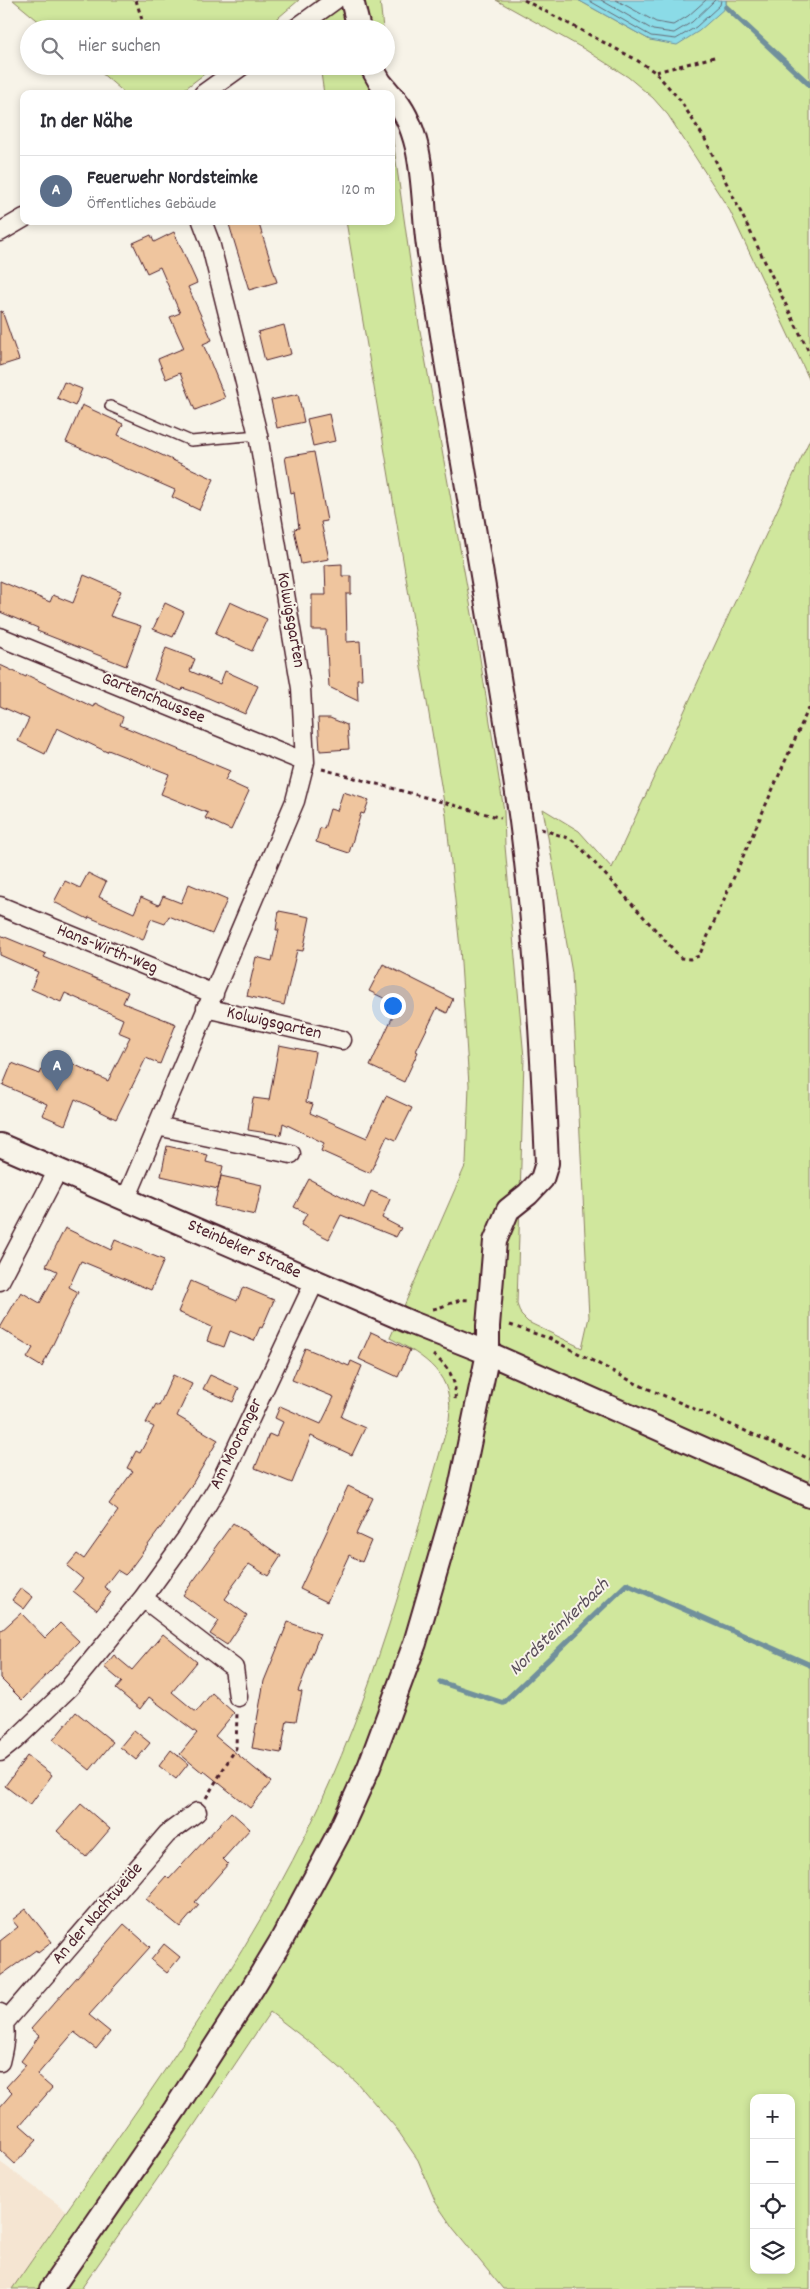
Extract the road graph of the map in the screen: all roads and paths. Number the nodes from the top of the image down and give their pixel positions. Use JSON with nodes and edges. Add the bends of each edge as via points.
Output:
{"nodes":[{"id":1,"x":136,"y":0,"type":"edge"},
{"id":2,"x":334,"y":0,"type":"edge"},
{"id":3,"x":352,"y":0,"type":"edge"},
{"id":4,"x":524,"y":0,"type":"edge"},
{"id":5,"x":142,"y":20,"type":"edge"},
{"id":6,"x":307,"y":20,"type":"edge"},
{"id":7,"x":357,"y":20,"type":"edge"},
{"id":8,"x":718,"y":56,"type":"dead end"},
{"id":9,"x":655,"y":72,"type":"junction"},
{"id":10,"x":229,"y":75,"type":"edge"},
{"id":11,"x":376,"y":75,"type":"edge"},
{"id":12,"x":209,"y":90,"type":"edge"},
{"id":13,"x":387,"y":90,"type":"edge"},
{"id":14,"x":395,"y":99,"type":"edge"},
{"id":15,"x":20,"y":220,"type":"edge"},
{"id":16,"x":204,"y":225,"type":"edge"},
{"id":17,"x":0,"y":232,"type":"edge"},
{"id":18,"x":810,"y":354,"type":"edge"},
{"id":19,"x":110,"y":406,"type":"dead end"},
{"id":20,"x":258,"y":435,"type":"junction"},
{"id":21,"x":0,"y":637,"type":"edge"},
{"id":22,"x":810,"y":705,"type":"edge"},
{"id":23,"x":305,"y":762,"type":"junction"},
{"id":24,"x":521,"y":824,"type":"junction"},
{"id":25,"x":0,"y":906,"type":"edge"},
{"id":26,"x":210,"y":1001,"type":"junction"},
{"id":27,"x":342,"y":1040,"type":"dead end"},
{"id":28,"x":157,"y":1126,"type":"junction"},
{"id":29,"x":0,"y":1145,"type":"edge"},
{"id":30,"x":291,"y":1154,"type":"dead end"},
{"id":31,"x":58,"y":1170,"type":"junction"},
{"id":32,"x":126,"y":1198,"type":"junction"},
{"id":33,"x":0,"y":1281,"type":"edge"},
{"id":34,"x":315,"y":1281,"type":"junction"},
{"id":35,"x":510,"y":1324,"type":"dead end"},
{"id":36,"x":488,"y":1353,"type":"junction"},
{"id":37,"x":810,"y":1459,"type":"edge"},
{"id":38,"x":810,"y":1496,"type":"edge"},
{"id":39,"x":143,"y":1598,"type":"junction"},
{"id":40,"x":238,"y":1698,"type":"joint"},
{"id":41,"x":0,"y":1752,"type":"edge"},
{"id":42,"x":198,"y":1812,"type":"joint"},
{"id":43,"x":2,"y":2017,"type":"edge"},
{"id":44,"x":0,"y":2062,"type":"edge"},
{"id":45,"x":52,"y":2289,"type":"edge"}],
"edges":[{"from":1,"to":5,"type":"path"},
{"from":2,"to":6,"type":"street"},
{"from":3,"to":7,"type":"street"},
{"from":4,"to":9,"type":"path"},
{"from":8,"to":9,"type":"path"},
{"from":9,"to":18,"type":"path","via":[[680,100],[704,139]]},
{"from":10,"to":12,"type":"street"},
{"from":11,"to":13,"type":"street"},
{"from":14,"to":24,"type":"street","via":[[417,150],[428,244]]},
{"from":15,"to":17,"type":"street"},
{"from":16,"to":20,"type":"street","name":"Kolwigsgarten"},
{"from":19,"to":20,"type":"lane","via":[[191,441]]},
{"from":20,"to":23,"type":"street","name":"Kolwigsgarten","via":[[301,688]]},
{"from":21,"to":23,"type":"street","name":"Gartenchaussee"},
{"from":22,"to":24,"type":"path","via":[[699,956],[681,958],[570,839]]},
{"from":23,"to":24,"type":"path","via":[[327,772]]},
{"from":23,"to":26,"type":"street","name":"Kolwigsgarten","via":[[295,801]]},
{"from":24,"to":36,"type":"street","via":[[540,1008],[547,1163],[542,1179],[508,1210],[495,1241]]},
{"from":25,"to":26,"type":"street","name":"Hans-Wirth-Weg"},
{"from":26,"to":27,"type":"street","name":"Kolwigsgarten"},
{"from":26,"to":28,"type":"street","name":"Kolwigsgarten"},
{"from":28,"to":30,"type":"street"},
{"from":28,"to":32,"type":"street","name":"Kolwigsgarten"},
{"from":29,"to":31,"type":"street","name":"Steinbeker Straße"},
{"from":31,"to":32,"type":"street","name":"Steinbeker Straße"},
{"from":31,"to":33,"type":"street"},
{"from":32,"to":34,"type":"street","name":"Steinbeker Straße"},
{"from":34,"to":36,"type":"street","name":"Steinbeker Straße"},
{"from":34,"to":39,"type":"street","name":"Am Mooranger","via":[[219,1485],[188,1536]]},
{"from":35,"to":37,"type":"path","via":[[551,1339],[637,1384]]},
{"from":36,"to":38,"type":"street","name":"Steinbeker Straße"},
{"from":36,"to":45,"type":"street","via":[[460,1488],[415,1643],[372,1758],[339,1833],[252,1989]]},
{"from":39,"to":40,"type":"street","via":[[234,1668]]},
{"from":39,"to":41,"type":"street","name":"Am Mooranger","via":[[68,1688]]},
{"from":40,"to":42,"type":"path","via":[[236,1748]]},
{"from":42,"to":43,"type":"street","name":"An der Nachtweide","via":[[167,1834]]},
{"from":43,"to":44,"type":"street"}]}
